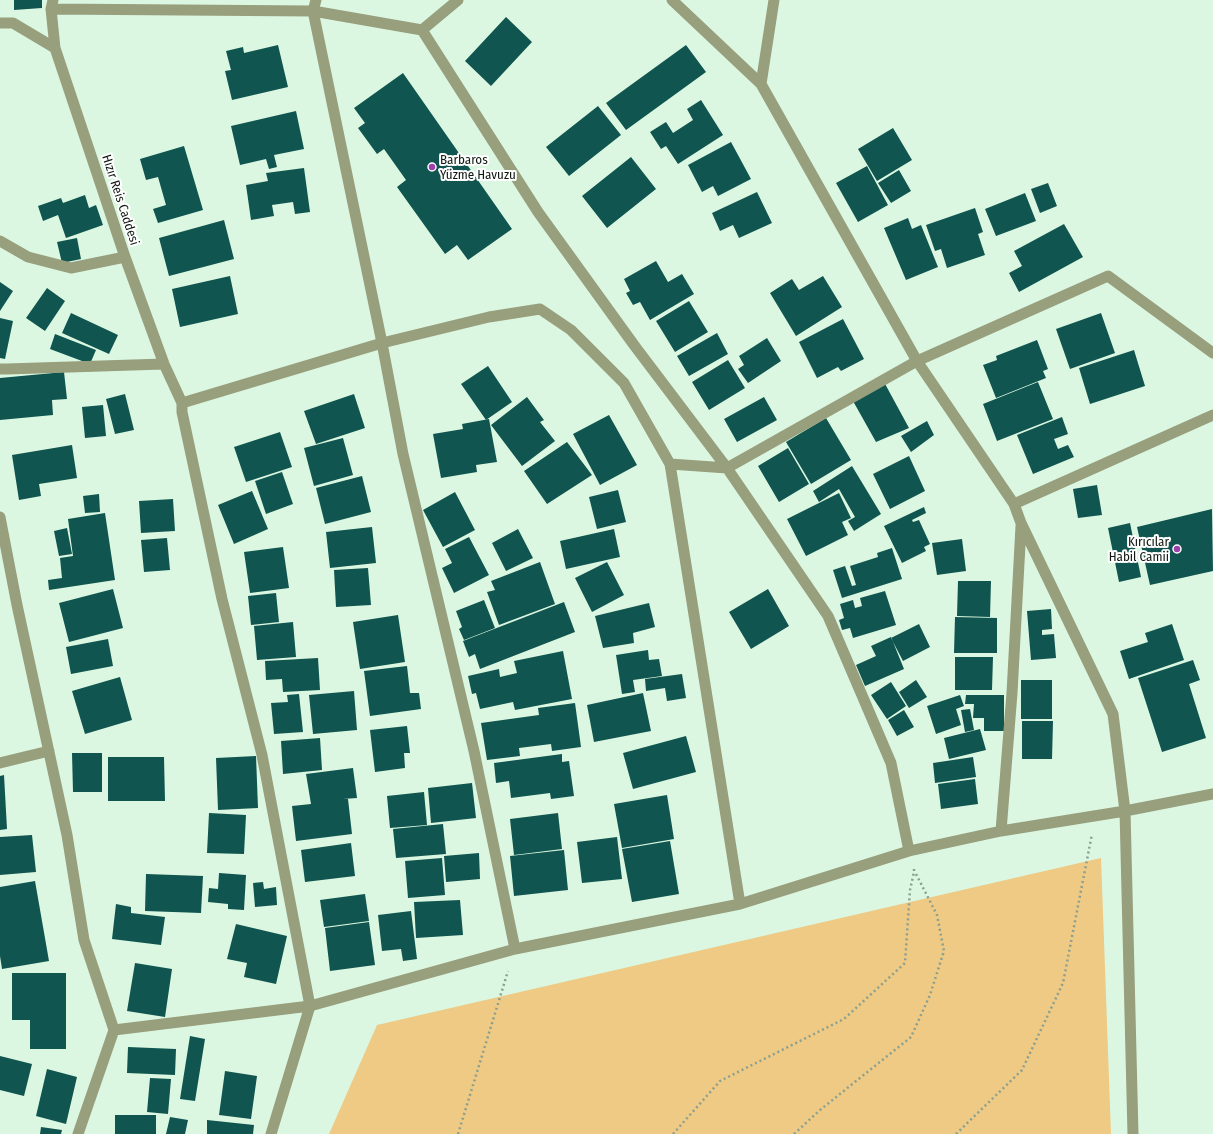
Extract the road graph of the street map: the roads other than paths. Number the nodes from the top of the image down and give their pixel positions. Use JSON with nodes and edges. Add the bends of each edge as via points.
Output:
{"nodes":[{"id":1,"x":316,"y":0,"type":"edge"},
{"id":2,"x":458,"y":0,"type":"edge"},
{"id":3,"x":672,"y":0,"type":"edge"},
{"id":4,"x":774,"y":0,"type":"edge"},
{"id":5,"x":52,"y":5,"type":"edge"},
{"id":6,"x":313,"y":11,"type":"junction"},
{"id":7,"x":0,"y":23,"type":"edge"},
{"id":8,"x":422,"y":30,"type":"junction"},
{"id":9,"x":55,"y":48,"type":"junction"},
{"id":10,"x":761,"y":84,"type":"junction"},
{"id":11,"x":0,"y":241,"type":"edge"},
{"id":12,"x":125,"y":257,"type":"junction"},
{"id":13,"x":382,"y":343,"type":"junction"},
{"id":14,"x":1213,"y":354,"type":"edge"},
{"id":15,"x":917,"y":361,"type":"junction"},
{"id":16,"x":164,"y":364,"type":"junction"},
{"id":17,"x":0,"y":369,"type":"edge"},
{"id":18,"x":182,"y":403,"type":"junction"},
{"id":19,"x":1213,"y":416,"type":"edge"},
{"id":20,"x":670,"y":464,"type":"junction"},
{"id":21,"x":727,"y":468,"type":"junction"},
{"id":22,"x":1014,"y":504,"type":"junction"},
{"id":23,"x":0,"y":517,"type":"edge"},
{"id":24,"x":1021,"y":523,"type":"junction"},
{"id":25,"x":49,"y":751,"type":"junction"},
{"id":26,"x":0,"y":763,"type":"edge"},
{"id":27,"x":1213,"y":794,"type":"edge"},
{"id":28,"x":1125,"y":811,"type":"junction"},
{"id":29,"x":1001,"y":831,"type":"junction"},
{"id":30,"x":909,"y":851,"type":"junction"},
{"id":31,"x":740,"y":904,"type":"junction"},
{"id":32,"x":515,"y":949,"type":"junction"},
{"id":33,"x":310,"y":1006,"type":"junction"},
{"id":34,"x":114,"y":1030,"type":"junction"},
{"id":35,"x":78,"y":1134,"type":"edge"},
{"id":36,"x":271,"y":1134,"type":"edge"},
{"id":37,"x":1134,"y":1134,"type":"edge"}],
"edges":[{"from":1,"to":6,"type":"street"},
{"from":2,"to":8,"type":"street"},
{"from":3,"to":10,"type":"street"},
{"from":4,"to":10,"type":"street"},
{"from":5,"to":6,"type":"street"},
{"from":5,"to":9,"type":"street","name":"Hızır Reis Caddesi"},
{"from":6,"to":8,"type":"street"},
{"from":6,"to":13,"type":"street"},
{"from":7,"to":9,"type":"street","via":[[13,23]]},
{"from":8,"to":21,"type":"street","via":[[538,212]]},
{"from":9,"to":12,"type":"street","name":"Hızır Reis Caddesi"},
{"from":10,"to":15,"type":"street"},
{"from":11,"to":12,"type":"street","via":[[28,257],[71,268]]},
{"from":12,"to":16,"type":"street","name":"Hızır Reis Caddesi"},
{"from":13,"to":18,"type":"street"},
{"from":13,"to":20,"type":"street","via":[[489,317],[540,310],[571,330],[624,384]]},
{"from":13,"to":32,"type":"street","via":[[403,454],[474,751]]},
{"from":14,"to":15,"type":"street","via":[[1108,276]]},
{"from":15,"to":21,"type":"street"},
{"from":15,"to":22,"type":"street"},
{"from":16,"to":17,"type":"street"},
{"from":16,"to":18,"type":"street","name":"Hızır Reis Caddesi"},
{"from":18,"to":33,"type":"street","name":"Hızır Reis Caddesi","via":[[222,599],[262,755]]},
{"from":19,"to":22,"type":"street"},
{"from":20,"to":21,"type":"street"},
{"from":20,"to":31,"type":"street"},
{"from":21,"to":30,"type":"street","via":[[828,616],[891,763]]},
{"from":22,"to":24,"type":"street"},
{"from":23,"to":25,"type":"street"},
{"from":24,"to":28,"type":"street","via":[[1113,714]]},
{"from":24,"to":29,"type":"street","via":[[1012,693]]},
{"from":25,"to":26,"type":"street"},
{"from":25,"to":34,"type":"street","via":[[67,835],[84,940]]},
{"from":27,"to":28,"type":"street"},
{"from":28,"to":29,"type":"street"},
{"from":28,"to":37,"type":"street"},
{"from":29,"to":30,"type":"street"},
{"from":30,"to":31,"type":"street"},
{"from":31,"to":32,"type":"street"},
{"from":32,"to":33,"type":"street"},
{"from":33,"to":34,"type":"street"},
{"from":33,"to":36,"type":"street"},
{"from":34,"to":35,"type":"street"}]}
